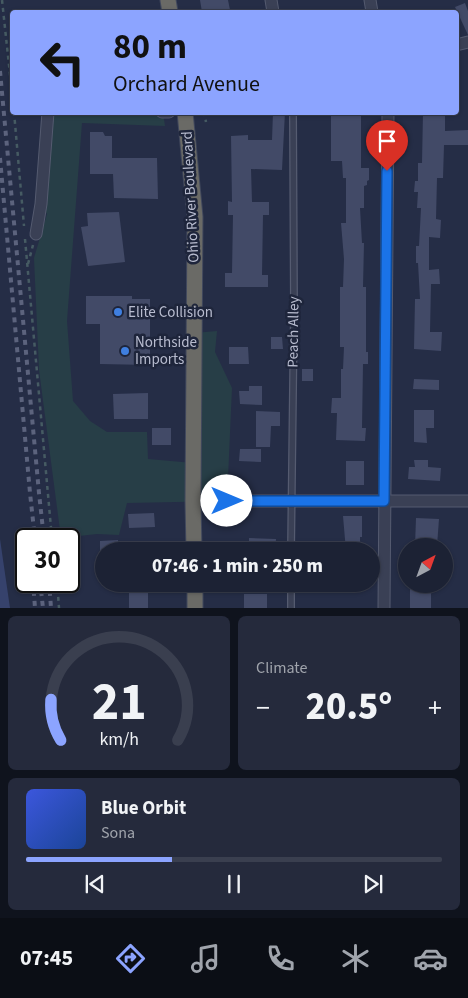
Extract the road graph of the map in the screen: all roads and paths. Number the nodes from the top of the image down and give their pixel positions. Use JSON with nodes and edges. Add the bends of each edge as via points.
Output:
{"nodes":[{"id":1,"x":2,"y":0,"type":"edge"},
{"id":2,"x":10,"y":74,"type":"edge"},
{"id":3,"x":14,"y":115,"type":"edge"},
{"id":4,"x":48,"y":115,"type":"edge"},
{"id":5,"x":205,"y":115,"type":"edge"},
{"id":6,"x":293,"y":115,"type":"edge"},
{"id":7,"x":388,"y":115,"type":"edge"},
{"id":8,"x":186,"y":120,"type":"edge"},
{"id":9,"x":206,"y":122,"type":"dead end"},
{"id":10,"x":24,"y":228,"type":"dead end"},
{"id":11,"x":30,"y":236,"type":"junction"},
{"id":12,"x":27,"y":266,"type":"junction"},
{"id":13,"x":193,"y":501,"type":"junction"},
{"id":14,"x":384,"y":501,"type":"junction"},
{"id":15,"x":468,"y":501,"type":"edge"},
{"id":16,"x":292,"y":502,"type":"junction"},
{"id":17,"x":51,"y":528,"type":"edge"},
{"id":18,"x":194,"y":542,"type":"edge"},
{"id":19,"x":291,"y":542,"type":"edge"},
{"id":20,"x":195,"y":592,"type":"edge"},
{"id":21,"x":291,"y":592,"type":"edge"},
{"id":22,"x":58,"y":593,"type":"edge"},
{"id":23,"x":60,"y":608,"type":"edge"},
{"id":24,"x":196,"y":608,"type":"edge"},
{"id":25,"x":291,"y":608,"type":"edge"},
{"id":26,"x":384,"y":608,"type":"edge"}],
"edges":[{"from":1,"to":2,"type":"path"},
{"from":3,"to":10,"type":"path"},
{"from":4,"to":11,"type":"street","via":[[41,204]]},
{"from":5,"to":9,"type":"path"},
{"from":6,"to":16,"type":"lane","name":"Peach Alley"},
{"from":7,"to":14,"type":"street"},
{"from":8,"to":13,"type":"highway","name":"Ohio River Boulevard","via":[[195,217]]},
{"from":11,"to":12,"type":"path"},
{"from":11,"to":12,"type":"path"},
{"from":12,"to":17,"type":"path"},
{"from":13,"to":16,"type":"street"},
{"from":13,"to":18,"type":"highway","name":"Ohio River Boulevard"},
{"from":14,"to":15,"type":"street"},
{"from":14,"to":16,"type":"street"},
{"from":14,"to":26,"type":"street"},
{"from":16,"to":19,"type":"lane","name":"Peach Alley"},
{"from":20,"to":24,"type":"highway"},
{"from":21,"to":25,"type":"lane"},
{"from":22,"to":23,"type":"path"}]}
